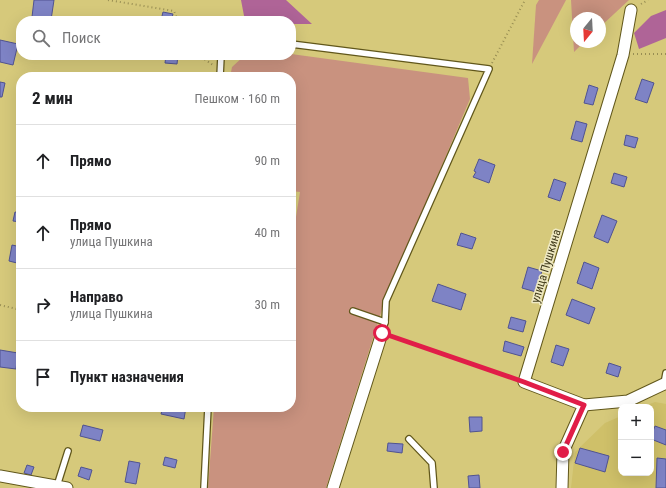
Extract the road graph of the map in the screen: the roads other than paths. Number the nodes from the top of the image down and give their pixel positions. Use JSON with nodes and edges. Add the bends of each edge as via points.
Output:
{"nodes":[{"id":1,"x":631,"y":10,"type":"dead end"},
{"id":2,"x":296,"y":45,"type":"edge"},
{"id":3,"x":221,"y":60,"type":"edge"},
{"id":4,"x":220,"y":72,"type":"edge"},
{"id":5,"x":353,"y":311,"type":"dead end"},
{"id":6,"x":385,"y":322,"type":"junction"},
{"id":7,"x":382,"y":333,"type":"joint"},
{"id":8,"x":665,"y":380,"type":"edge"},
{"id":9,"x":584,"y":405,"type":"junction"},
{"id":10,"x":208,"y":412,"type":"edge"},
{"id":11,"x":409,"y":439,"type":"dead end"},
{"id":12,"x":68,"y":451,"type":"dead end"},
{"id":13,"x":0,"y":476,"type":"edge"},
{"id":14,"x":62,"y":487,"type":"edge"},
{"id":15,"x":204,"y":488,"type":"edge"},
{"id":16,"x":333,"y":488,"type":"edge"},
{"id":17,"x":434,"y":488,"type":"edge"},
{"id":18,"x":562,"y":488,"type":"edge"}],
"edges":[{"from":1,"to":9,"type":"street","name":"улица Пушкина","via":[[623,55],[524,382]]},
{"from":2,"to":6,"type":"lane","via":[[489,69],[386,301]]},
{"from":3,"to":4,"type":"lane"},
{"from":5,"to":6,"type":"lane"},
{"from":6,"to":7,"type":"lane"},
{"from":7,"to":16,"type":"street"},
{"from":8,"to":9,"type":"street","via":[[628,401]]},
{"from":9,"to":18,"type":"street","via":[[563,452]]},
{"from":10,"to":15,"type":"lane"},
{"from":11,"to":17,"type":"lane","via":[[432,463]]},
{"from":12,"to":14,"type":"lane"},
{"from":13,"to":14,"type":"street"}]}
